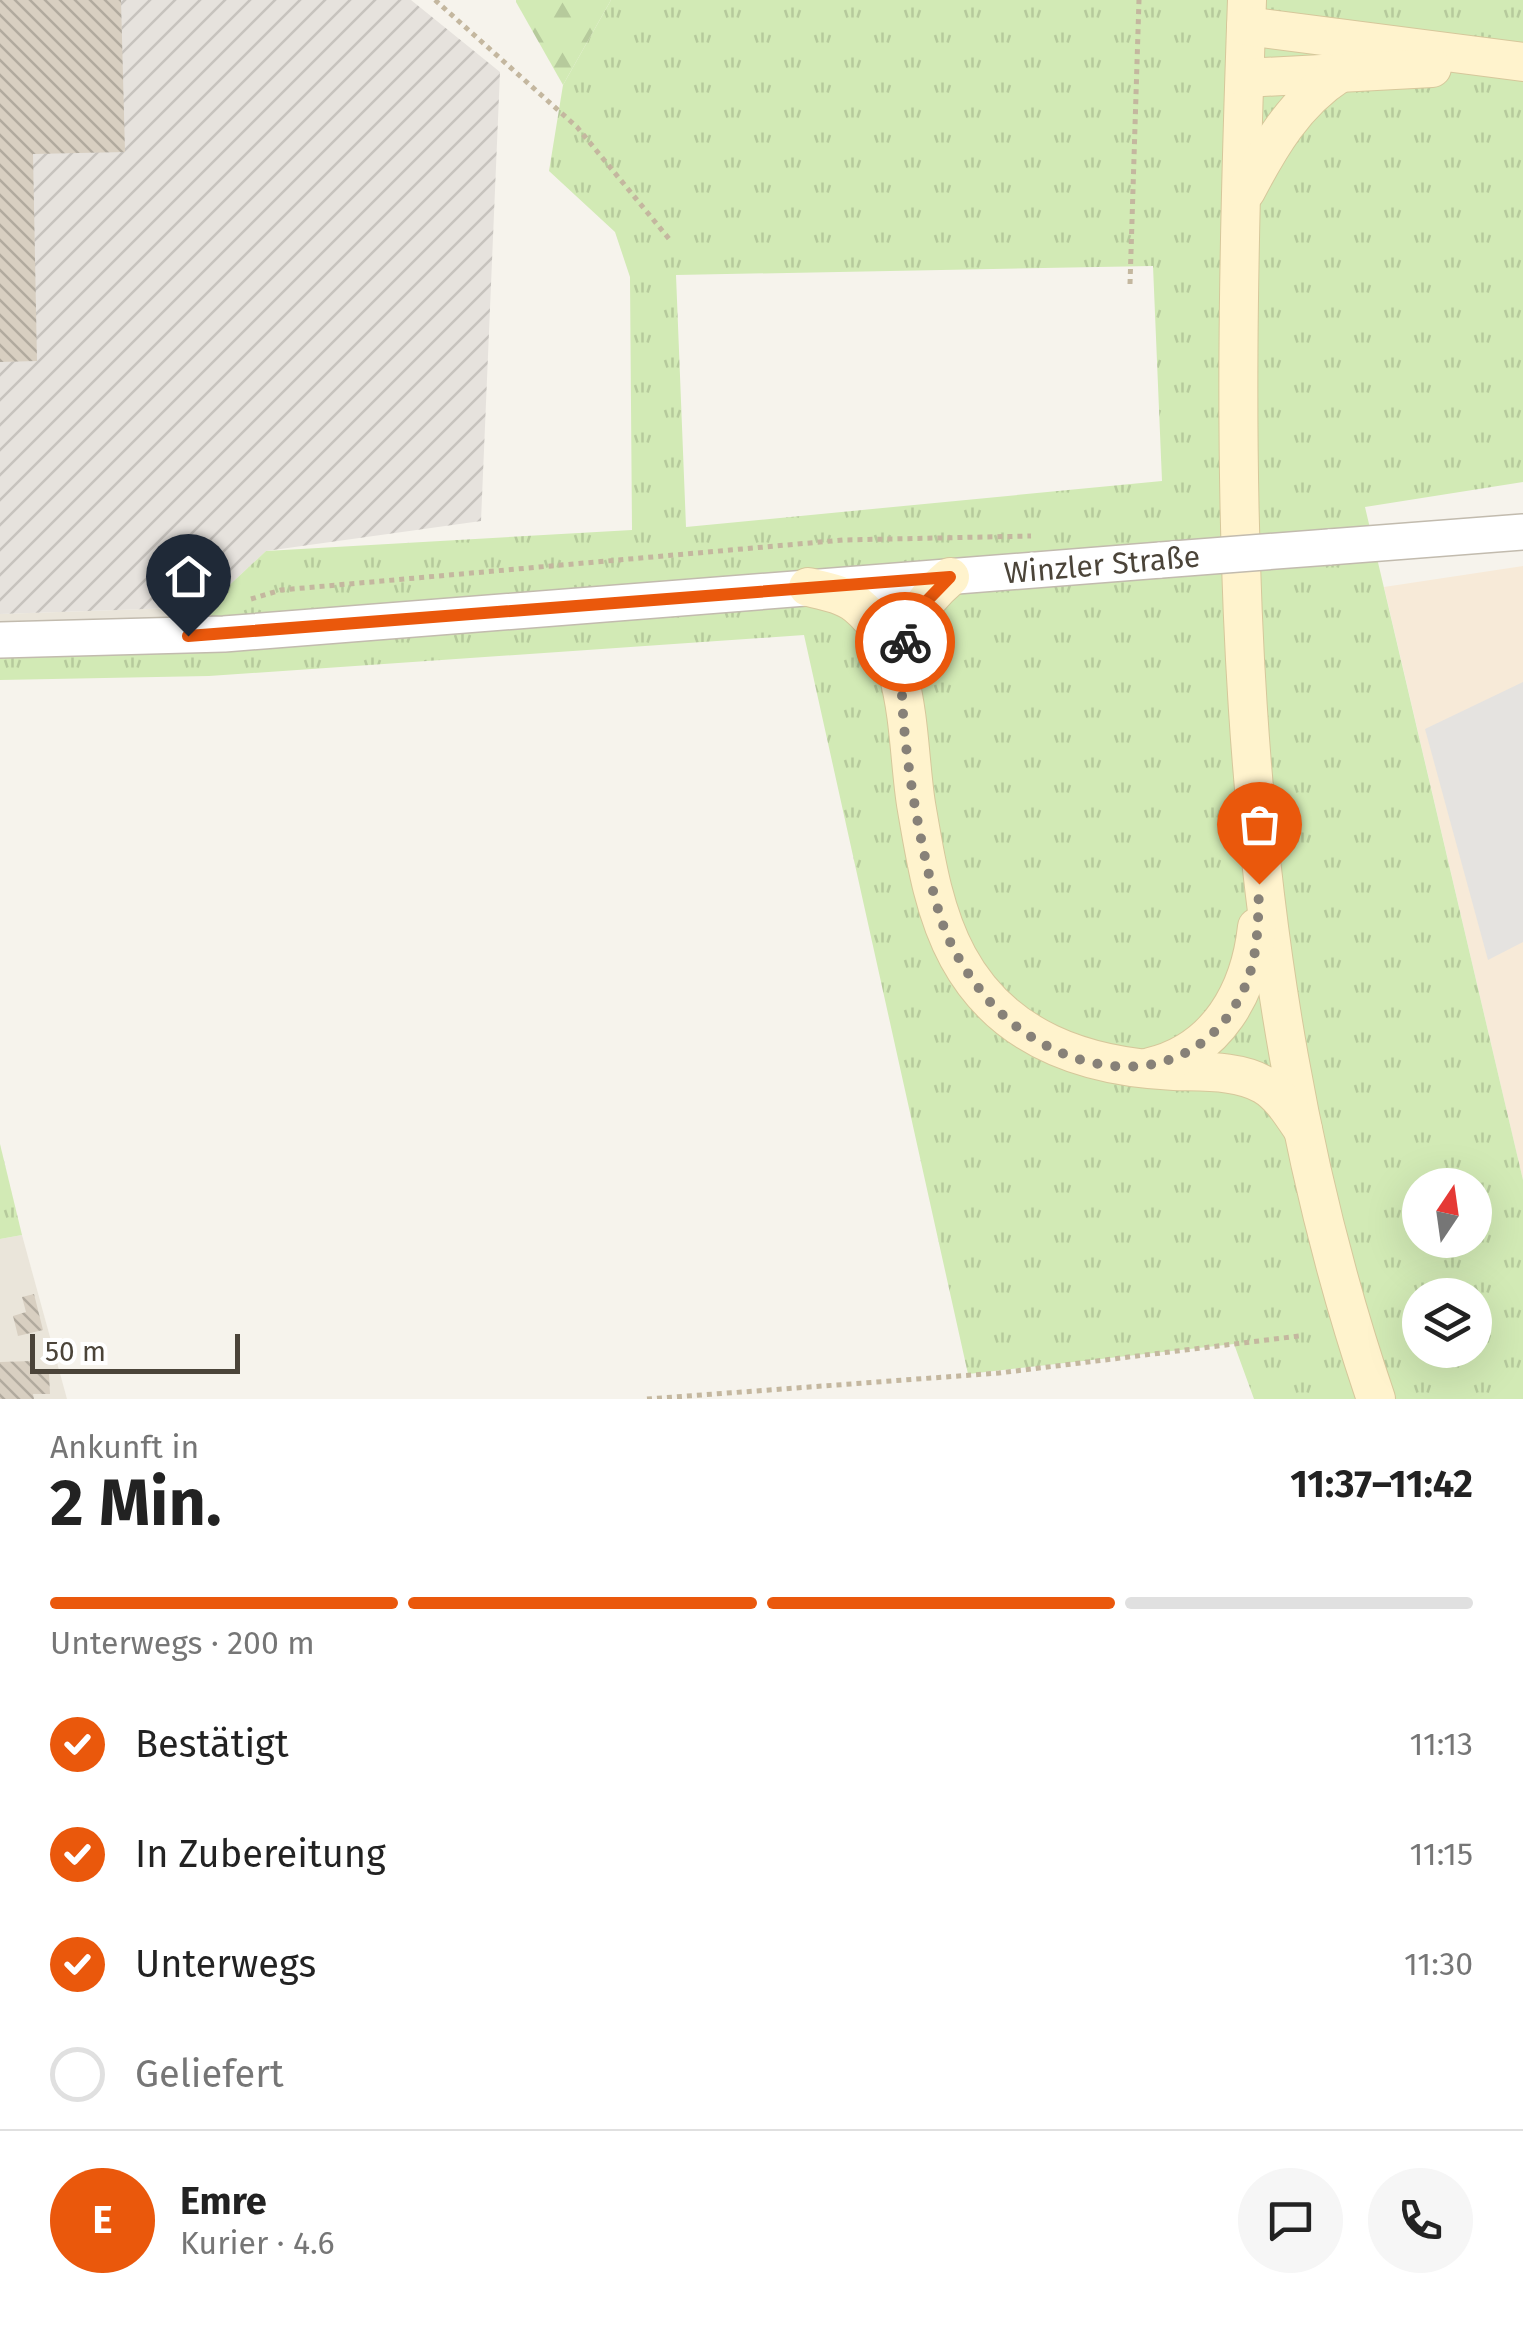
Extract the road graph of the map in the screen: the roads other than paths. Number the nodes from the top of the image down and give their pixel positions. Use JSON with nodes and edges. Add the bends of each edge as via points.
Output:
{"nodes":[{"id":1,"x":1246,"y":13,"type":"edge"},
{"id":2,"x":1523,"y":63,"type":"edge"},
{"id":3,"x":1340,"y":72,"type":"junction"},
{"id":4,"x":1245,"y":78,"type":"junction"},
{"id":5,"x":1242,"y":198,"type":"junction"},
{"id":6,"x":1523,"y":532,"type":"edge"},
{"id":7,"x":950,"y":577,"type":"junction"},
{"id":8,"x":808,"y":588,"type":"junction"},
{"id":9,"x":11,"y":640,"type":"edge"},
{"id":10,"x":900,"y":684,"type":"junction"},
{"id":11,"x":1260,"y":845,"type":"junction"},
{"id":12,"x":1138,"y":1070,"type":"junction"},
{"id":13,"x":1307,"y":1137,"type":"junction"},
{"id":14,"x":1376,"y":1399,"type":"edge"}],
"edges":[{"from":1,"to":2,"type":"main road"},
{"from":1,"to":4,"type":"main road"},
{"from":2,"to":3,"type":"main road"},
{"from":3,"to":4,"type":"main road"},
{"from":3,"to":5,"type":"main road","via":[[1289,118]]},
{"from":4,"to":5,"type":"main road"},
{"from":5,"to":11,"type":"main road","via":[[1242,612]]},
{"from":6,"to":7,"type":"street","name":"Winzler Straße","bridge":true},
{"from":7,"to":8,"type":"street","name":"Winzler Straße"},
{"from":7,"to":10,"type":"main road","via":[[930,594],[907,631]]},
{"from":8,"to":9,"type":"street","name":"Winzler Straße","via":[[224,634]]},
{"from":8,"to":10,"type":"main road","via":[[858,606],[889,649]]},
{"from":10,"to":12,"type":"main road","via":[[928,870],[958,957],[994,1006],[1046,1044]]},
{"from":11,"to":12,"type":"main road","via":[[1254,954],[1242,994],[1188,1050]]},
{"from":11,"to":13,"type":"main road","via":[[1278,989]]},
{"from":12,"to":13,"type":"main road","via":[[1261,1083]]},
{"from":13,"to":14,"type":"main road"}]}
